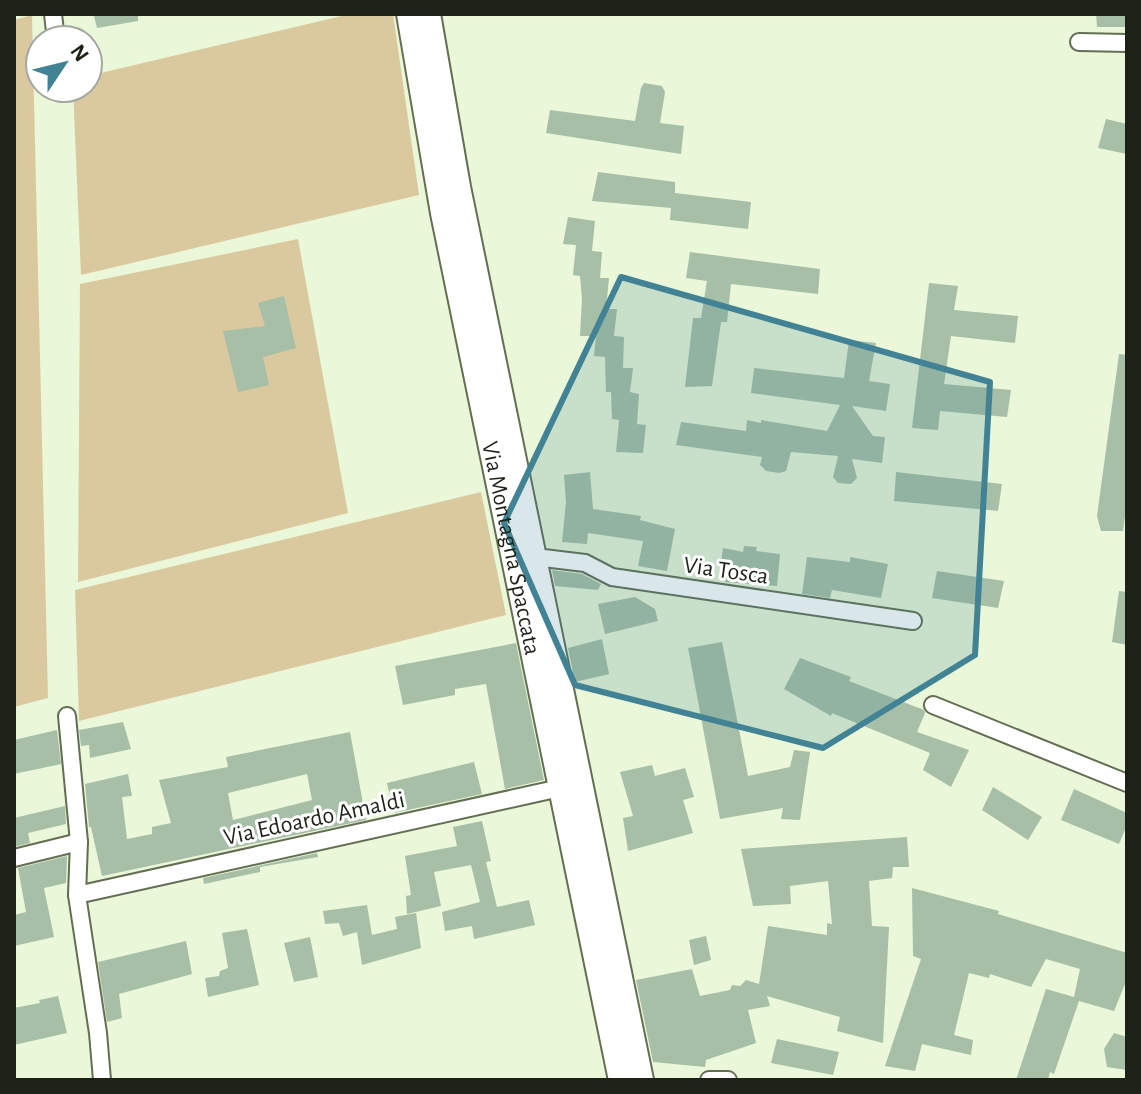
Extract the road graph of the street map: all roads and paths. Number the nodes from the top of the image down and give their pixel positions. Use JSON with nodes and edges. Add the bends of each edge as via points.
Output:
{"nodes":[{"id":1,"x":409,"y":14,"type":"edge"},
{"id":2,"x":428,"y":14,"type":"edge"},
{"id":3,"x":1079,"y":42,"type":"dead end"},
{"id":4,"x":1127,"y":43,"type":"edge"},
{"id":5,"x":535,"y":557,"type":"junction"},
{"id":6,"x":913,"y":621,"type":"dead end"},
{"id":7,"x":933,"y":705,"type":"dead end"},
{"id":8,"x":67,"y":716,"type":"dead end"},
{"id":9,"x":1127,"y":783,"type":"edge"},
{"id":10,"x":560,"y":788,"type":"junction"},
{"id":11,"x":79,"y":842,"type":"junction"},
{"id":12,"x":14,"y":858,"type":"edge"},
{"id":13,"x":77,"y":895,"type":"junction"},
{"id":14,"x":102,"y":1080,"type":"edge"},
{"id":15,"x":621,"y":1080,"type":"edge"},
{"id":16,"x":641,"y":1080,"type":"edge"},
{"id":17,"x":709,"y":1080,"type":"edge"},
{"id":18,"x":728,"y":1080,"type":"edge"}],
"edges":[{"from":1,"to":10,"type":"main road","name":"Via Montagna Spaccata","via":[[443,213]]},
{"from":2,"to":5,"type":"main road","name":"Via Montagna Spaccata","via":[[458,187]]},
{"from":3,"to":4,"type":"street"},
{"from":5,"to":6,"type":"street","name":"Via Tosca","via":[[585,563],[612,577]]},
{"from":5,"to":16,"type":"main road","name":"Via Montagna Spaccata"},
{"from":7,"to":9,"type":"street"},
{"from":8,"to":11,"type":"street"},
{"from":10,"to":13,"type":"street","name":"Via Edoardo Amaldi"},
{"from":10,"to":15,"type":"main road","name":"Via Montagna Spaccata"},
{"from":11,"to":12,"type":"street"},
{"from":11,"to":13,"type":"street"},
{"from":13,"to":14,"type":"street"},
{"from":17,"to":18,"type":"street"}]}
